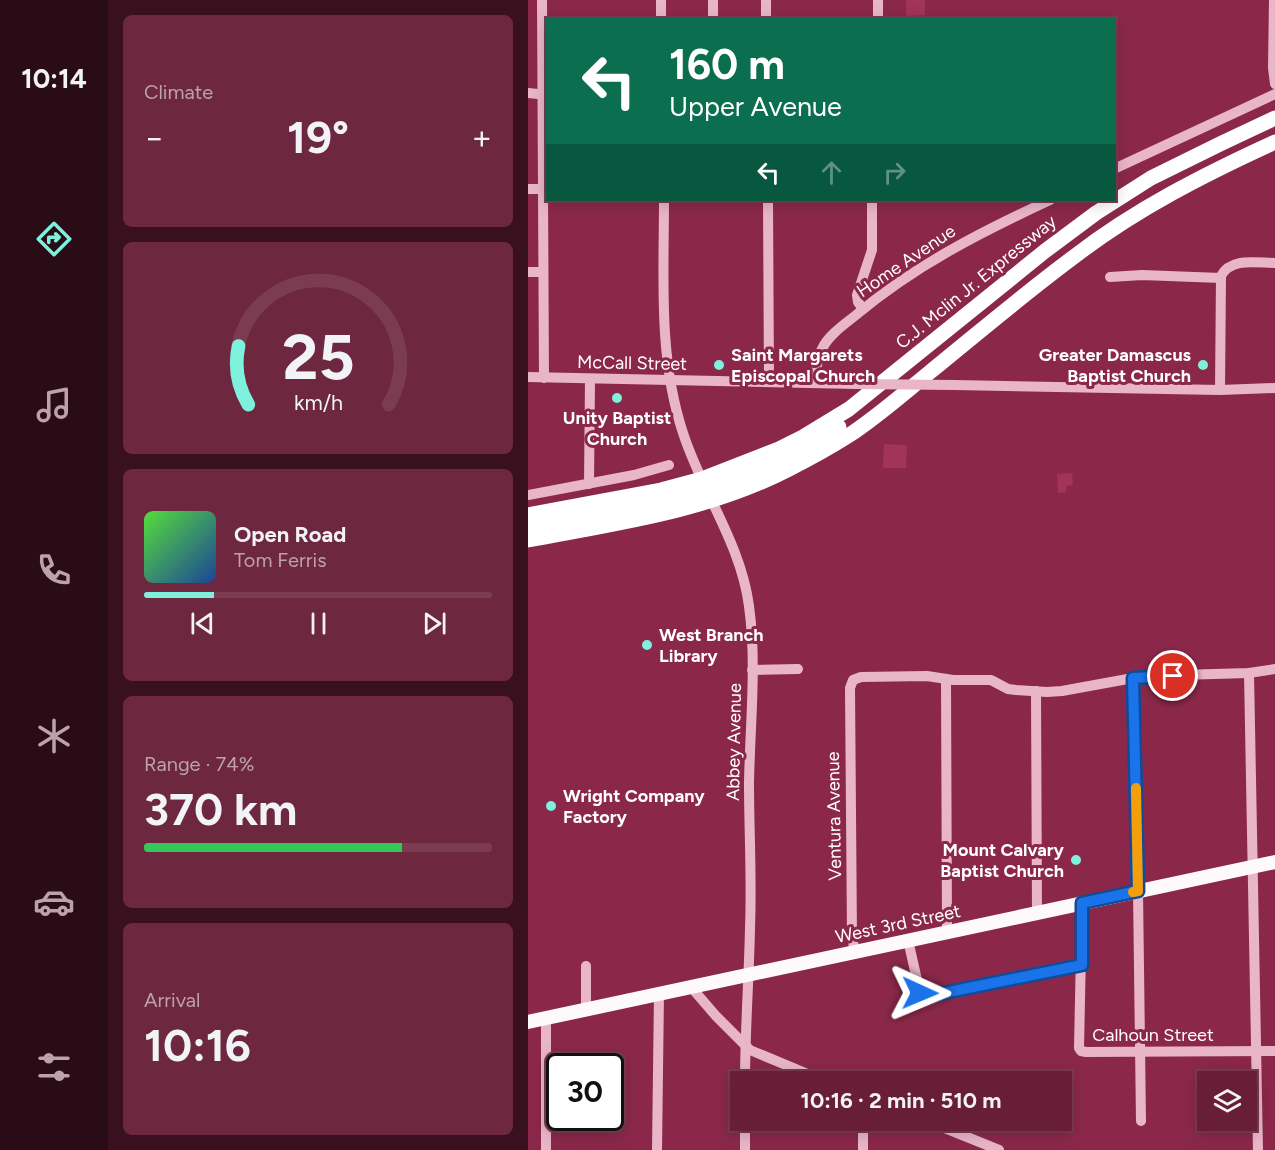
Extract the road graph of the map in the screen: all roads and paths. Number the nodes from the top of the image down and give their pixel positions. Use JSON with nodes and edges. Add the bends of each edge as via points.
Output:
{"nodes":[{"id":1,"x":542,"y":0,"type":"edge"},
{"id":2,"x":661,"y":0,"type":"edge"},
{"id":3,"x":713,"y":0,"type":"edge"},
{"id":4,"x":766,"y":0,"type":"edge"},
{"id":5,"x":878,"y":0,"type":"edge"},
{"id":6,"x":1274,"y":0,"type":"edge"},
{"id":7,"x":661,"y":18,"type":"edge"},
{"id":8,"x":713,"y":18,"type":"edge"},
{"id":9,"x":766,"y":18,"type":"edge"},
{"id":10,"x":878,"y":18,"type":"edge"},
{"id":11,"x":1275,"y":84,"type":"edge"},
{"id":12,"x":528,"y":93,"type":"edge"},
{"id":13,"x":1275,"y":94,"type":"edge"},
{"id":14,"x":545,"y":95,"type":"edge"},
{"id":15,"x":1275,"y":118,"type":"edge"},
{"id":16,"x":1275,"y":142,"type":"edge"},
{"id":17,"x":1116,"y":168,"type":"edge"},
{"id":18,"x":528,"y":189,"type":"edge"},
{"id":19,"x":543,"y":189,"type":"junction"},
{"id":20,"x":1116,"y":200,"type":"edge"},
{"id":21,"x":664,"y":201,"type":"edge"},
{"id":22,"x":768,"y":201,"type":"edge"},
{"id":23,"x":872,"y":201,"type":"edge"},
{"id":24,"x":1048,"y":201,"type":"edge"},
{"id":25,"x":1115,"y":201,"type":"edge"},
{"id":26,"x":1275,"y":263,"type":"edge"},
{"id":27,"x":528,"y":272,"type":"edge"},
{"id":28,"x":543,"y":272,"type":"junction"},
{"id":29,"x":1110,"y":277,"type":"dead end"},
{"id":30,"x":1221,"y":278,"type":"junction"},
{"id":31,"x":863,"y":309,"type":"junction"},
{"id":32,"x":528,"y":378,"type":"edge"},
{"id":33,"x":544,"y":378,"type":"junction"},
{"id":34,"x":590,"y":379,"type":"junction"},
{"id":35,"x":670,"y":381,"type":"junction"},
{"id":36,"x":769,"y":382,"type":"junction"},
{"id":37,"x":815,"y":383,"type":"junction"},
{"id":38,"x":1275,"y":388,"type":"edge"},
{"id":39,"x":1220,"y":390,"type":"junction"},
{"id":40,"x":669,"y":465,"type":"dead end"},
{"id":41,"x":589,"y":484,"type":"junction"},
{"id":42,"x":707,"y":490,"type":"junction"},
{"id":43,"x":528,"y":495,"type":"edge"},
{"id":44,"x":528,"y":515,"type":"edge"},
{"id":45,"x":528,"y":526,"type":"edge"},
{"id":46,"x":528,"y":540,"type":"edge"},
{"id":47,"x":798,"y":669,"type":"dead end"},
{"id":48,"x":1275,"y":669,"type":"edge"},
{"id":49,"x":752,"y":670,"type":"junction"},
{"id":50,"x":1249,"y":673,"type":"junction"},
{"id":51,"x":1133,"y":678,"type":"junction"},
{"id":52,"x":946,"y":679,"type":"junction"},
{"id":53,"x":1036,"y":691,"type":"junction"},
{"id":54,"x":1275,"y":862,"type":"edge"},
{"id":55,"x":1253,"y":866,"type":"junction"},
{"id":56,"x":1138,"y":891,"type":"junction"},
{"id":57,"x":1082,"y":903,"type":"junction"},
{"id":58,"x":1037,"y":913,"type":"junction"},
{"id":59,"x":947,"y":932,"type":"junction"},
{"id":60,"x":908,"y":940,"type":"junction"},
{"id":61,"x":855,"y":952,"type":"junction"},
{"id":62,"x":1082,"y":965,"type":"junction"},
{"id":63,"x":586,"y":966,"type":"dead end"},
{"id":64,"x":748,"y":974,"type":"junction"},
{"id":65,"x":691,"y":987,"type":"junction"},
{"id":66,"x":659,"y":993,"type":"junction"},
{"id":67,"x":586,"y":1009,"type":"junction"},
{"id":68,"x":546,"y":1018,"type":"junction"},
{"id":69,"x":528,"y":1022,"type":"edge"},
{"id":70,"x":746,"y":1045,"type":"junction"},
{"id":71,"x":1256,"y":1051,"type":"junction"},
{"id":72,"x":1275,"y":1051,"type":"edge"},
{"id":73,"x":1140,"y":1052,"type":"junction"},
{"id":74,"x":745,"y":1071,"type":"edge"},
{"id":75,"x":801,"y":1071,"type":"edge"},
{"id":76,"x":1141,"y":1122,"type":"dead end"},
{"id":77,"x":745,"y":1131,"type":"edge"},
{"id":78,"x":863,"y":1131,"type":"edge"},
{"id":79,"x":946,"y":1131,"type":"edge"},
{"id":80,"x":973,"y":1145,"type":"edge"},
{"id":81,"x":546,"y":1150,"type":"edge"},
{"id":82,"x":657,"y":1150,"type":"edge"},
{"id":83,"x":745,"y":1150,"type":"edge"},
{"id":84,"x":863,"y":1150,"type":"edge"},
{"id":85,"x":999,"y":1150,"type":"edge"},
{"id":86,"x":1258,"y":1150,"type":"edge"}],
"edges":[{"from":1,"to":14,"type":"street"},
{"from":2,"to":7,"type":"street"},
{"from":3,"to":8,"type":"street"},
{"from":4,"to":9,"type":"street"},
{"from":5,"to":10,"type":"street"},
{"from":6,"to":11,"type":"street"},
{"from":12,"to":14,"type":"street"},
{"from":13,"to":17,"type":"street"},
{"from":14,"to":19,"type":"street"},
{"from":15,"to":20,"type":"highway","name":"C.J. Mclin Jr. Expressway","via":[[1151,178]]},
{"from":16,"to":42,"type":"highway","via":[[1132,215],[849,435],[761,482]]},
{"from":18,"to":19,"type":"street"},
{"from":19,"to":28,"type":"street"},
{"from":21,"to":35,"type":"street","name":"Abbey Avenue","via":[[664,325]]},
{"from":22,"to":36,"type":"street"},
{"from":23,"to":31,"type":"street","via":[[872,250],[857,296]]},
{"from":24,"to":31,"type":"street","name":"Home Avenue","via":[[960,244]]},
{"from":25,"to":42,"type":"highway","name":"C.J. Mclin Jr. Expressway","via":[[1045,251],[849,409],[838,427],[769,467]]},
{"from":26,"to":30,"type":"street","via":[[1240,262],[1227,268]]},
{"from":27,"to":28,"type":"street"},
{"from":28,"to":33,"type":"street"},
{"from":29,"to":30,"type":"street"},
{"from":30,"to":39,"type":"street"},
{"from":31,"to":37,"type":"street","name":"Home Avenue","via":[[823,347]]},
{"from":32,"to":33,"type":"street","name":"McCall Street"},
{"from":33,"to":34,"type":"street","name":"McCall Street"},
{"from":34,"to":35,"type":"street","name":"McCall Street"},
{"from":34,"to":41,"type":"street"},
{"from":35,"to":36,"type":"street","name":"McCall Street"},
{"from":35,"to":42,"type":"street","name":"Abbey Avenue","via":[[684,436]]},
{"from":36,"to":37,"type":"street","name":"McCall Street"},
{"from":37,"to":39,"type":"street","name":"McCall Street","bridge":true},
{"from":38,"to":39,"type":"street","name":"McCall Street"},
{"from":40,"to":41,"type":"street"},
{"from":41,"to":43,"type":"street"},
{"from":42,"to":44,"type":"highway","via":[[661,490]]},
{"from":42,"to":45,"type":"highway"},
{"from":42,"to":46,"type":"highway","via":[[652,516]]},
{"from":42,"to":49,"type":"street","name":"Abbey Avenue","via":[[732,542],[746,589]]},
{"from":47,"to":49,"type":"street"},
{"from":48,"to":50,"type":"street"},
{"from":49,"to":64,"type":"street","name":"Abbey Avenue"},
{"from":50,"to":51,"type":"street"},
{"from":50,"to":55,"type":"street"},
{"from":51,"to":53,"type":"street","via":[[1062,691]]},
{"from":51,"to":56,"type":"street"},
{"from":52,"to":53,"type":"street","via":[[991,680],[1008,689]]},
{"from":52,"to":59,"type":"street"},
{"from":52,"to":61,"type":"street","name":"Ventura Avenue","via":[[861,677],[850,683]]},
{"from":53,"to":58,"type":"street"},
{"from":54,"to":55,"type":"main road","name":"West 3rd Street"},
{"from":55,"to":56,"type":"main road","name":"West 3rd Street"},
{"from":55,"to":71,"type":"street"},
{"from":56,"to":57,"type":"main road","name":"West 3rd Street"},
{"from":56,"to":73,"type":"street"},
{"from":57,"to":58,"type":"main road","name":"West 3rd Street"},
{"from":57,"to":62,"type":"street"},
{"from":58,"to":59,"type":"main road","name":"West 3rd Street"},
{"from":59,"to":60,"type":"main road","name":"West 3rd Street"},
{"from":60,"to":61,"type":"main road","name":"West 3rd Street"},
{"from":60,"to":62,"type":"street","via":[[920,993],[924,996]]},
{"from":61,"to":64,"type":"main road","name":"West 3rd Street"},
{"from":62,"to":73,"type":"street","name":"Calhoun Street","via":[[1079,1048],[1086,1052]]},
{"from":63,"to":67,"type":"street"},
{"from":64,"to":65,"type":"main road","name":"West 3rd Street"},
{"from":64,"to":70,"type":"street","name":"Abbey Avenue"},
{"from":65,"to":66,"type":"main road","name":"West 3rd Street"},
{"from":65,"to":70,"type":"street"},
{"from":66,"to":67,"type":"main road","name":"West 3rd Street"},
{"from":66,"to":82,"type":"street"},
{"from":67,"to":68,"type":"main road","name":"West 3rd Street"},
{"from":68,"to":69,"type":"main road","name":"West 3rd Street"},
{"from":68,"to":81,"type":"street"},
{"from":70,"to":74,"type":"street","name":"Abbey Avenue"},
{"from":70,"to":75,"type":"street"},
{"from":71,"to":72,"type":"street","name":"Calhoun Street"},
{"from":71,"to":73,"type":"street","name":"Calhoun Street"},
{"from":71,"to":86,"type":"street"},
{"from":73,"to":76,"type":"street"},
{"from":77,"to":83,"type":"street"},
{"from":78,"to":84,"type":"street"},
{"from":79,"to":80,"type":"street"},
{"from":80,"to":85,"type":"street"}]}
